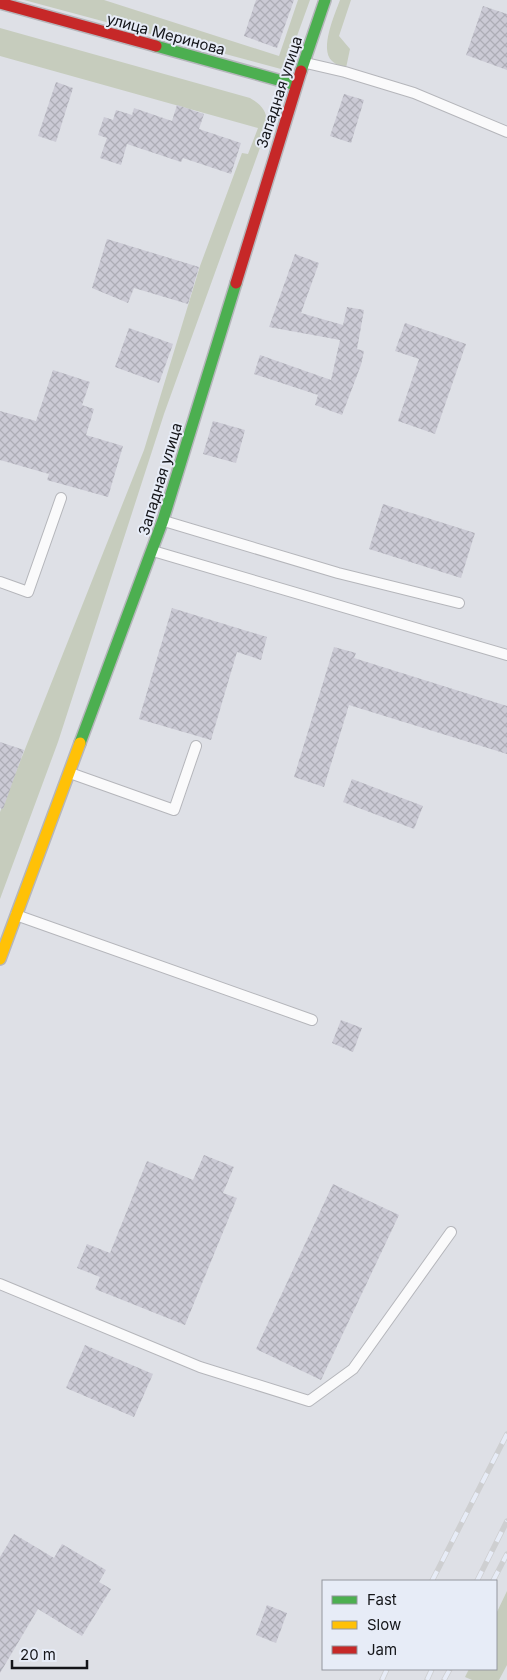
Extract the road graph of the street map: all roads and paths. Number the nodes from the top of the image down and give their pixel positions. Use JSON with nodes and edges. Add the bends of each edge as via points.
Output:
{"nodes":[{"id":1,"x":325,"y":0,"type":"edge"},
{"id":2,"x":0,"y":3,"type":"edge"},
{"id":3,"x":305,"y":62,"type":"junction"},
{"id":4,"x":296,"y":85,"type":"junction"},
{"id":5,"x":507,"y":132,"type":"edge"},
{"id":6,"x":61,"y":498,"type":"dead end"},
{"id":7,"x":163,"y":520,"type":"junction"},
{"id":8,"x":152,"y":551,"type":"junction"},
{"id":9,"x":0,"y":582,"type":"edge"},
{"id":10,"x":459,"y":603,"type":"dead end"},
{"id":11,"x":507,"y":655,"type":"edge"},
{"id":12,"x":196,"y":746,"type":"dead end"},
{"id":13,"x":69,"y":773,"type":"junction"},
{"id":14,"x":15,"y":915,"type":"junction"},
{"id":15,"x":0,"y":959,"type":"edge"},
{"id":16,"x":312,"y":1020,"type":"dead end"},
{"id":17,"x":451,"y":1232,"type":"dead end"},
{"id":18,"x":0,"y":1284,"type":"edge"}],
"edges":[{"from":1,"to":3,"type":"street","name":"Западная улица"},
{"from":2,"to":4,"type":"street","name":"улица Меринова"},
{"from":3,"to":4,"type":"street","name":"Западная улица"},
{"from":3,"to":5,"type":"lane","via":[[414,93]]},
{"from":4,"to":7,"type":"street","name":"Западная улица"},
{"from":6,"to":9,"type":"lane","via":[[28,592]]},
{"from":7,"to":8,"type":"street","name":"Западная улица"},
{"from":7,"to":10,"type":"lane","via":[[338,573]]},
{"from":8,"to":11,"type":"lane"},
{"from":8,"to":13,"type":"street","name":"Западная улица"},
{"from":12,"to":13,"type":"lane","via":[[174,810]]},
{"from":13,"to":14,"type":"street","name":"Западная улица"},
{"from":14,"to":15,"type":"street","name":"Западная улица"},
{"from":14,"to":16,"type":"lane"},
{"from":17,"to":18,"type":"lane","via":[[353,1369],[308,1401],[200,1367]]}]}
